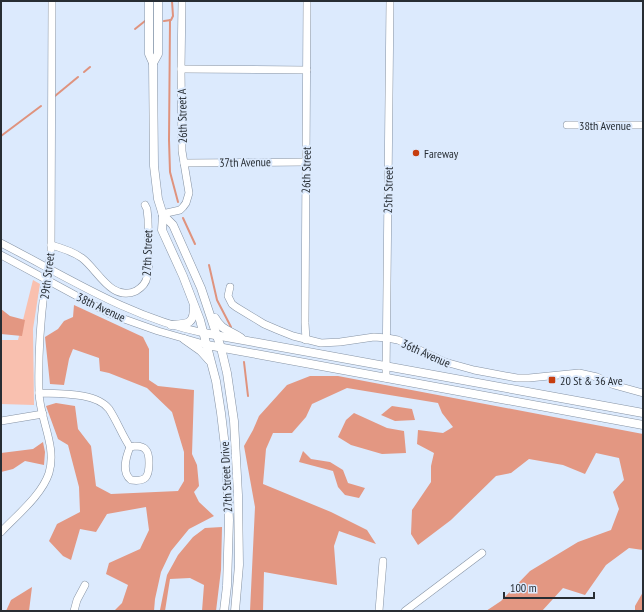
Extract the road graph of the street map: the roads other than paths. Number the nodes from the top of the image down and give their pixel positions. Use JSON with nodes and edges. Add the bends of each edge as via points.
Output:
{"nodes":[{"id":1,"x":52,"y":1,"type":"edge"},
{"id":2,"x":149,"y":1,"type":"edge"},
{"id":3,"x":158,"y":1,"type":"edge"},
{"id":4,"x":182,"y":1,"type":"edge"},
{"id":5,"x":307,"y":1,"type":"edge"},
{"id":6,"x":390,"y":1,"type":"edge"},
{"id":7,"x":153,"y":63,"type":"junction"},
{"id":8,"x":181,"y":69,"type":"junction"},
{"id":9,"x":307,"y":70,"type":"junction"},
{"id":10,"x":567,"y":125,"type":"dead end"},
{"id":11,"x":643,"y":125,"type":"edge"},
{"id":12,"x":307,"y":162,"type":"junction"},
{"id":13,"x":184,"y":163,"type":"junction"},
{"id":14,"x":145,"y":205,"type":"dead end"},
{"id":15,"x":162,"y":215,"type":"junction"},
{"id":16,"x":1,"y":243,"type":"edge"},
{"id":17,"x":51,"y":245,"type":"junction"},
{"id":18,"x":1,"y":255,"type":"edge"},
{"id":19,"x":49,"y":269,"type":"junction"},
{"id":20,"x":46,"y":280,"type":"junction"},
{"id":21,"x":230,"y":287,"type":"dead end"},
{"id":22,"x":194,"y":303,"type":"junction"},
{"id":23,"x":209,"y":308,"type":"junction"},
{"id":24,"x":171,"y":325,"type":"junction"},
{"id":25,"x":204,"y":333,"type":"junction"},
{"id":26,"x":217,"y":336,"type":"junction"},
{"id":27,"x":387,"y":338,"type":"junction"},
{"id":28,"x":184,"y":339,"type":"junction"},
{"id":29,"x":245,"y":340,"type":"junction"},
{"id":30,"x":306,"y":340,"type":"junction"},
{"id":31,"x":207,"y":344,"type":"junction"},
{"id":32,"x":221,"y":348,"type":"junction"},
{"id":33,"x":247,"y":353,"type":"junction"},
{"id":34,"x":212,"y":364,"type":"junction"},
{"id":35,"x":387,"y":366,"type":"junction"},
{"id":36,"x":227,"y":373,"type":"junction"},
{"id":37,"x":386,"y":378,"type":"junction"},
{"id":38,"x":39,"y":393,"type":"junction"},
{"id":39,"x":643,"y":393,"type":"edge"},
{"id":40,"x":643,"y":413,"type":"edge"},
{"id":41,"x":43,"y":414,"type":"junction"},
{"id":42,"x":1,"y":421,"type":"edge"},
{"id":43,"x":643,"y":425,"type":"edge"},
{"id":44,"x":130,"y":447,"type":"junction"},
{"id":45,"x":1,"y":532,"type":"edge"},
{"id":46,"x":482,"y":553,"type":"dead end"},
{"id":47,"x":383,"y":561,"type":"dead end"},
{"id":48,"x":86,"y":585,"type":"dead end"},
{"id":49,"x":74,"y":611,"type":"edge"},
{"id":50,"x":224,"y":611,"type":"edge"},
{"id":51,"x":236,"y":611,"type":"edge"},
{"id":52,"x":379,"y":611,"type":"edge"},
{"id":53,"x":405,"y":611,"type":"edge"}],
"edges":[{"from":1,"to":17,"type":"street","name":"29th Street"},
{"from":2,"to":7,"type":"main road","name":"27th Street","via":[[148,54]]},
{"from":3,"to":7,"type":"main road","name":"27th Street","via":[[158,54]]},
{"from":4,"to":8,"type":"street","name":"26th Street A"},
{"from":5,"to":9,"type":"street","name":"26th Street"},
{"from":6,"to":27,"type":"street","name":"25th Street"},
{"from":7,"to":15,"type":"main road","name":"27th Street","via":[[154,165]]},
{"from":8,"to":9,"type":"street"},
{"from":8,"to":13,"type":"street","name":"26th Street A"},
{"from":9,"to":12,"type":"street","name":"26th Street"},
{"from":10,"to":11,"type":"street","name":"38th Avenue"},
{"from":12,"to":13,"type":"street","name":"37th Avenue"},
{"from":12,"to":30,"type":"street","name":"26th Street"},
{"from":13,"to":15,"type":"street","name":"26th Street A","via":[[189,192],[186,203],[180,210]]},
{"from":14,"to":17,"type":"street","name":"27th Street","via":[[148,213],[147,277],[142,287],[134,292],[112,289],[82,258],[71,251]]},
{"from":15,"to":22,"type":"main road","name":"27th Street","via":[[162,230]]},
{"from":15,"to":23,"type":"main road","name":"27th Street","via":[[172,225]]},
{"from":16,"to":19,"type":"street","name":"38th Avenue"},
{"from":17,"to":19,"type":"street","name":"29th Street"},
{"from":18,"to":20,"type":"street","name":"38th Avenue"},
{"from":19,"to":20,"type":"street","name":"29th Street"},
{"from":19,"to":24,"type":"street","name":"38th Avenue","via":[[120,305]]},
{"from":20,"to":28,"type":"street","name":"38th Avenue","via":[[110,314]]},
{"from":20,"to":38,"type":"street","name":"29th Street","via":[[40,342]]},
{"from":21,"to":30,"type":"street","name":"36th Avenue","via":[[228,296],[236,307],[264,324]]},
{"from":22,"to":24,"type":"main road","via":[[192,321]]},
{"from":22,"to":25,"type":"main road","name":"27th Street"},
{"from":23,"to":26,"type":"main road","name":"27th Street"},
{"from":23,"to":29,"type":"main road","via":[[219,325]]},
{"from":24,"to":25,"type":"street","name":"38th Avenue"},
{"from":25,"to":26,"type":"main road","name":"36th Avenue"},
{"from":25,"to":31,"type":"main road","name":"27th Street"},
{"from":26,"to":29,"type":"main road","name":"36th Avenue"},
{"from":26,"to":32,"type":"main road","name":"27th Street"},
{"from":27,"to":30,"type":"street","name":"36th Avenue","via":[[368,337],[332,343]]},
{"from":27,"to":35,"type":"street","name":"25th Street"},
{"from":27,"to":39,"type":"street","name":"36th Avenue","via":[[398,340],[455,366],[512,377],[530,378],[579,373]]},
{"from":28,"to":31,"type":"street","name":"38th Avenue"},
{"from":28,"to":34,"type":"main road","via":[[201,350]]},
{"from":29,"to":35,"type":"main road","name":"36th Avenue"},
{"from":31,"to":32,"type":"main road"},
{"from":31,"to":34,"type":"main road","name":"27th Street Drive"},
{"from":32,"to":33,"type":"main road"},
{"from":32,"to":36,"type":"main road","name":"27th Street Drive"},
{"from":33,"to":36,"type":"main road","via":[[231,357]]},
{"from":33,"to":37,"type":"main road"},
{"from":34,"to":50,"type":"main road","name":"27th Street Drive","via":[[222,413],[226,455],[228,553]]},
{"from":35,"to":37,"type":"street","name":"25th Street"},
{"from":35,"to":40,"type":"main road","name":"36th Avenue"},
{"from":36,"to":51,"type":"main road","name":"27th Street Drive","via":[[234,422],[238,495],[239,565]]},
{"from":37,"to":43,"type":"main road"},
{"from":38,"to":41,"type":"street","name":"29th Street"},
{"from":38,"to":44,"type":"street","via":[[98,400],[108,408]]},
{"from":41,"to":42,"type":"street"},
{"from":41,"to":45,"type":"street","name":"29th Street","via":[[51,449],[48,475],[38,493]]},
{"from":44,"to":44,"type":"street","via":[[126,459],[126,474],[130,480],[140,481],[148,475],[148,453],[139,446]]},
{"from":46,"to":53,"type":"street"},
{"from":47,"to":52,"type":"street"},
{"from":48,"to":49,"type":"street"}]}
